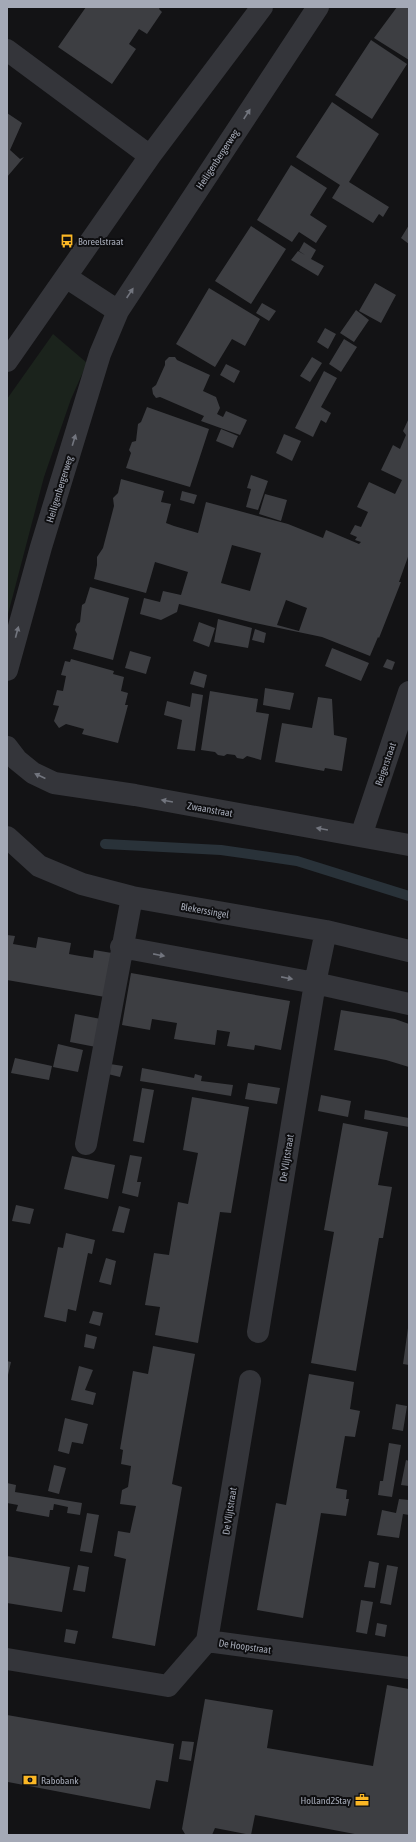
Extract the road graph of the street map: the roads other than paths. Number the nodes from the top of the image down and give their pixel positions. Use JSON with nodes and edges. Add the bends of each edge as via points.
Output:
{"nodes":[{"id":1,"x":262,"y":7,"type":"edge"},
{"id":2,"x":318,"y":7,"type":"edge"},
{"id":3,"x":7,"y":50,"type":"edge"},
{"id":4,"x":150,"y":156,"type":"junction"},
{"id":5,"x":66,"y":277,"type":"junction"},
{"id":6,"x":118,"y":311,"type":"junction"},
{"id":7,"x":7,"y":361,"type":"edge"},
{"id":8,"x":7,"y":670,"type":"edge"},
{"id":9,"x":409,"y":692,"type":"edge"},
{"id":10,"x":12,"y":753,"type":"edge"},
{"id":11,"x":361,"y":836,"type":"junction"},
{"id":12,"x":8,"y":842,"type":"edge"},
{"id":13,"x":409,"y":845,"type":"edge"},
{"id":14,"x":132,"y":897,"type":"junction"},
{"id":15,"x":326,"y":932,"type":"junction"},
{"id":16,"x":121,"y":947,"type":"junction"},
{"id":17,"x":409,"y":951,"type":"edge"},
{"id":18,"x":315,"y":983,"type":"junction"},
{"id":19,"x":409,"y":1004,"type":"edge"},
{"id":20,"x":86,"y":1144,"type":"dead end"},
{"id":21,"x":258,"y":1332,"type":"dead end"},
{"id":22,"x":250,"y":1381,"type":"dead end"},
{"id":23,"x":207,"y":1641,"type":"junction"},
{"id":24,"x":7,"y":1659,"type":"edge"},
{"id":25,"x":409,"y":1668,"type":"edge"}],
"edges":[{"from":1,"to":4,"type":"street"},
{"from":6,"to":2,"type":"street","name":"Heiligenbergerweg","one_way":true},
{"from":3,"to":4,"type":"street"},
{"from":4,"to":5,"type":"street"},
{"from":5,"to":6,"type":"street"},
{"from":5,"to":7,"type":"street"},
{"from":8,"to":6,"type":"street","name":"Heiligenbergerweg","one_way":true,"via":[[40,547],[100,354]]},
{"from":9,"to":11,"type":"street","name":"Reigerstraat"},
{"from":11,"to":10,"type":"street","name":"Zwaanstraat","one_way":true,"via":[[54,783],[33,773]]},
{"from":11,"to":13,"type":"street","name":"Zwaanstraat"},
{"from":12,"to":14,"type":"street","name":"Blekerssingel","via":[[39,866],[82,884]]},
{"from":14,"to":15,"type":"street","name":"Blekerssingel"},
{"from":14,"to":16,"type":"street"},
{"from":15,"to":17,"type":"street","name":"Blekerssingel"},
{"from":15,"to":18,"type":"street","name":"De Vlijtstraat"},
{"from":16,"to":18,"type":"street","one_way":true},
{"from":16,"to":20,"type":"street"},
{"from":18,"to":19,"type":"street"},
{"from":18,"to":21,"type":"street","name":"De Vlijtstraat"},
{"from":22,"to":23,"type":"street","name":"De Vlijtstraat"},
{"from":23,"to":24,"type":"street","name":"De Hoopstraat","via":[[168,1686]]},
{"from":23,"to":25,"type":"street","name":"De Hoopstraat"}]}
